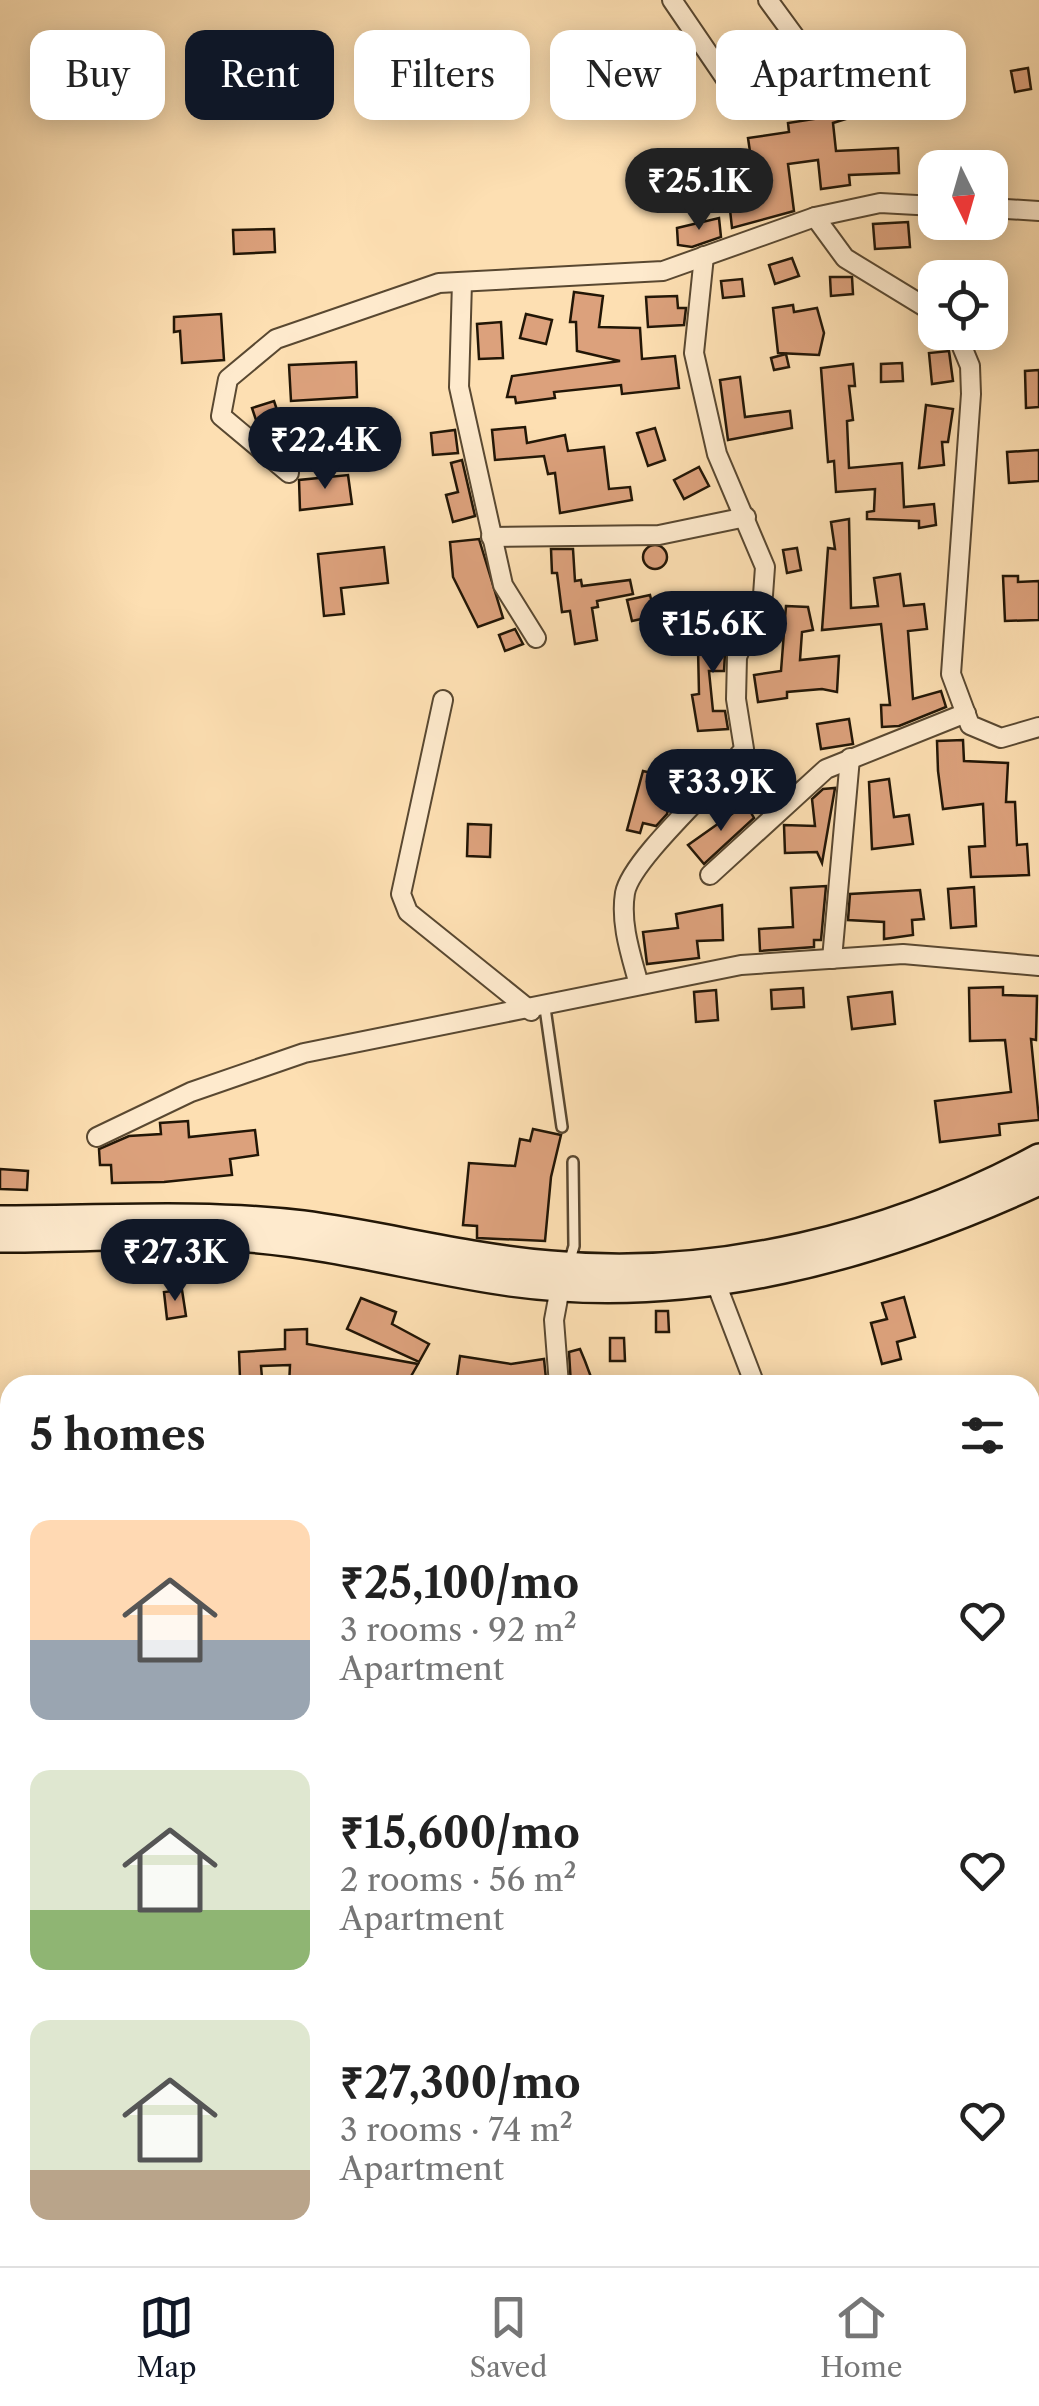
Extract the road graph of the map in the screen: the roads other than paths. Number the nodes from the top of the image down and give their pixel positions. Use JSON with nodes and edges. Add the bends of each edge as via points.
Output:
{"nodes":[{"id":1,"x":672,"y":0,"type":"edge"},
{"id":2,"x":768,"y":0,"type":"edge"},
{"id":3,"x":789,"y":30,"type":"edge"},
{"id":4,"x":716,"y":65,"type":"edge"},
{"id":5,"x":918,"y":205,"type":"edge"},
{"id":6,"x":1008,"y":209,"type":"edge"},
{"id":7,"x":1039,"y":210,"type":"edge"},
{"id":8,"x":815,"y":216,"type":"junction"},
{"id":9,"x":704,"y":256,"type":"junction"},
{"id":10,"x":462,"y":282,"type":"junction"},
{"id":11,"x":918,"y":303,"type":"edge"},
{"id":12,"x":963,"y":350,"type":"edge"},
{"id":13,"x":289,"y":473,"type":"dead end"},
{"id":14,"x":746,"y":517,"type":"junction"},
{"id":15,"x":491,"y":537,"type":"junction"},
{"id":16,"x":536,"y":638,"type":"dead end"},
{"id":17,"x":443,"y":700,"type":"dead end"},
{"id":18,"x":966,"y":713,"type":"junction"},
{"id":19,"x":1039,"y":727,"type":"edge"},
{"id":20,"x":850,"y":758,"type":"junction"},
{"id":21,"x":710,"y":875,"type":"dead end"},
{"id":22,"x":832,"y":959,"type":"junction"},
{"id":23,"x":1039,"y":966,"type":"edge"},
{"id":24,"x":640,"y":985,"type":"junction"},
{"id":25,"x":538,"y":1009,"type":"junction"},
{"id":26,"x":562,"y":1127,"type":"dead end"},
{"id":27,"x":97,"y":1137,"type":"dead end"},
{"id":28,"x":1039,"y":1157,"type":"edge"},
{"id":29,"x":573,"y":1162,"type":"dead end"},
{"id":30,"x":1039,"y":1182,"type":"edge"},
{"id":31,"x":0,"y":1219,"type":"edge"},
{"id":32,"x":0,"y":1239,"type":"edge"},
{"id":33,"x":562,"y":1277,"type":"junction"},
{"id":34,"x":716,"y":1283,"type":"junction"},
{"id":35,"x":558,"y":1375,"type":"edge"},
{"id":36,"x":751,"y":1375,"type":"edge"}],
"edges":[{"from":1,"to":4,"type":"street"},
{"from":2,"to":3,"type":"street"},
{"from":5,"to":8,"type":"street","via":[[880,204]]},
{"from":6,"to":7,"type":"street"},
{"from":8,"to":9,"type":"street"},
{"from":8,"to":11,"type":"street","via":[[845,258]]},
{"from":9,"to":10,"type":"street","via":[[663,271]]},
{"from":9,"to":14,"type":"street","via":[[694,353],[717,454]]},
{"from":10,"to":13,"type":"street","via":[[440,283],[276,339],[228,379],[221,416]]},
{"from":10,"to":15,"type":"street","via":[[459,387]]},
{"from":12,"to":18,"type":"street","via":[[971,394],[951,674]]},
{"from":14,"to":15,"type":"street","via":[[658,535]]},
{"from":14,"to":24,"type":"street","via":[[765,567],[763,595],[738,657],[744,749],[655,846],[626,889],[625,932]]},
{"from":15,"to":16,"type":"street","via":[[503,585]]},
{"from":17,"to":25,"type":"street","via":[[401,894],[408,912]]},
{"from":18,"to":19,"type":"street","via":[[970,725],[1001,738]]},
{"from":18,"to":20,"type":"street"},
{"from":20,"to":21,"type":"street","via":[[826,770]]},
{"from":20,"to":22,"type":"street"},
{"from":22,"to":23,"type":"street","via":[[903,954]]},
{"from":22,"to":24,"type":"street","via":[[740,966]]},
{"from":24,"to":25,"type":"street"},
{"from":25,"to":26,"type":"lane"},
{"from":25,"to":27,"type":"street","via":[[304,1052],[191,1092]]},
{"from":28,"to":33,"type":"main road","via":[[921,1209],[790,1249]]},
{"from":29,"to":33,"type":"lane","via":[[574,1246]]},
{"from":30,"to":34,"type":"main road","via":[[896,1241]]},
{"from":31,"to":33,"type":"main road","via":[[242,1219]]},
{"from":32,"to":33,"type":"main road","via":[[246,1239]]},
{"from":33,"to":34,"type":"main road"},
{"from":33,"to":35,"type":"street"},
{"from":34,"to":36,"type":"street"}]}
